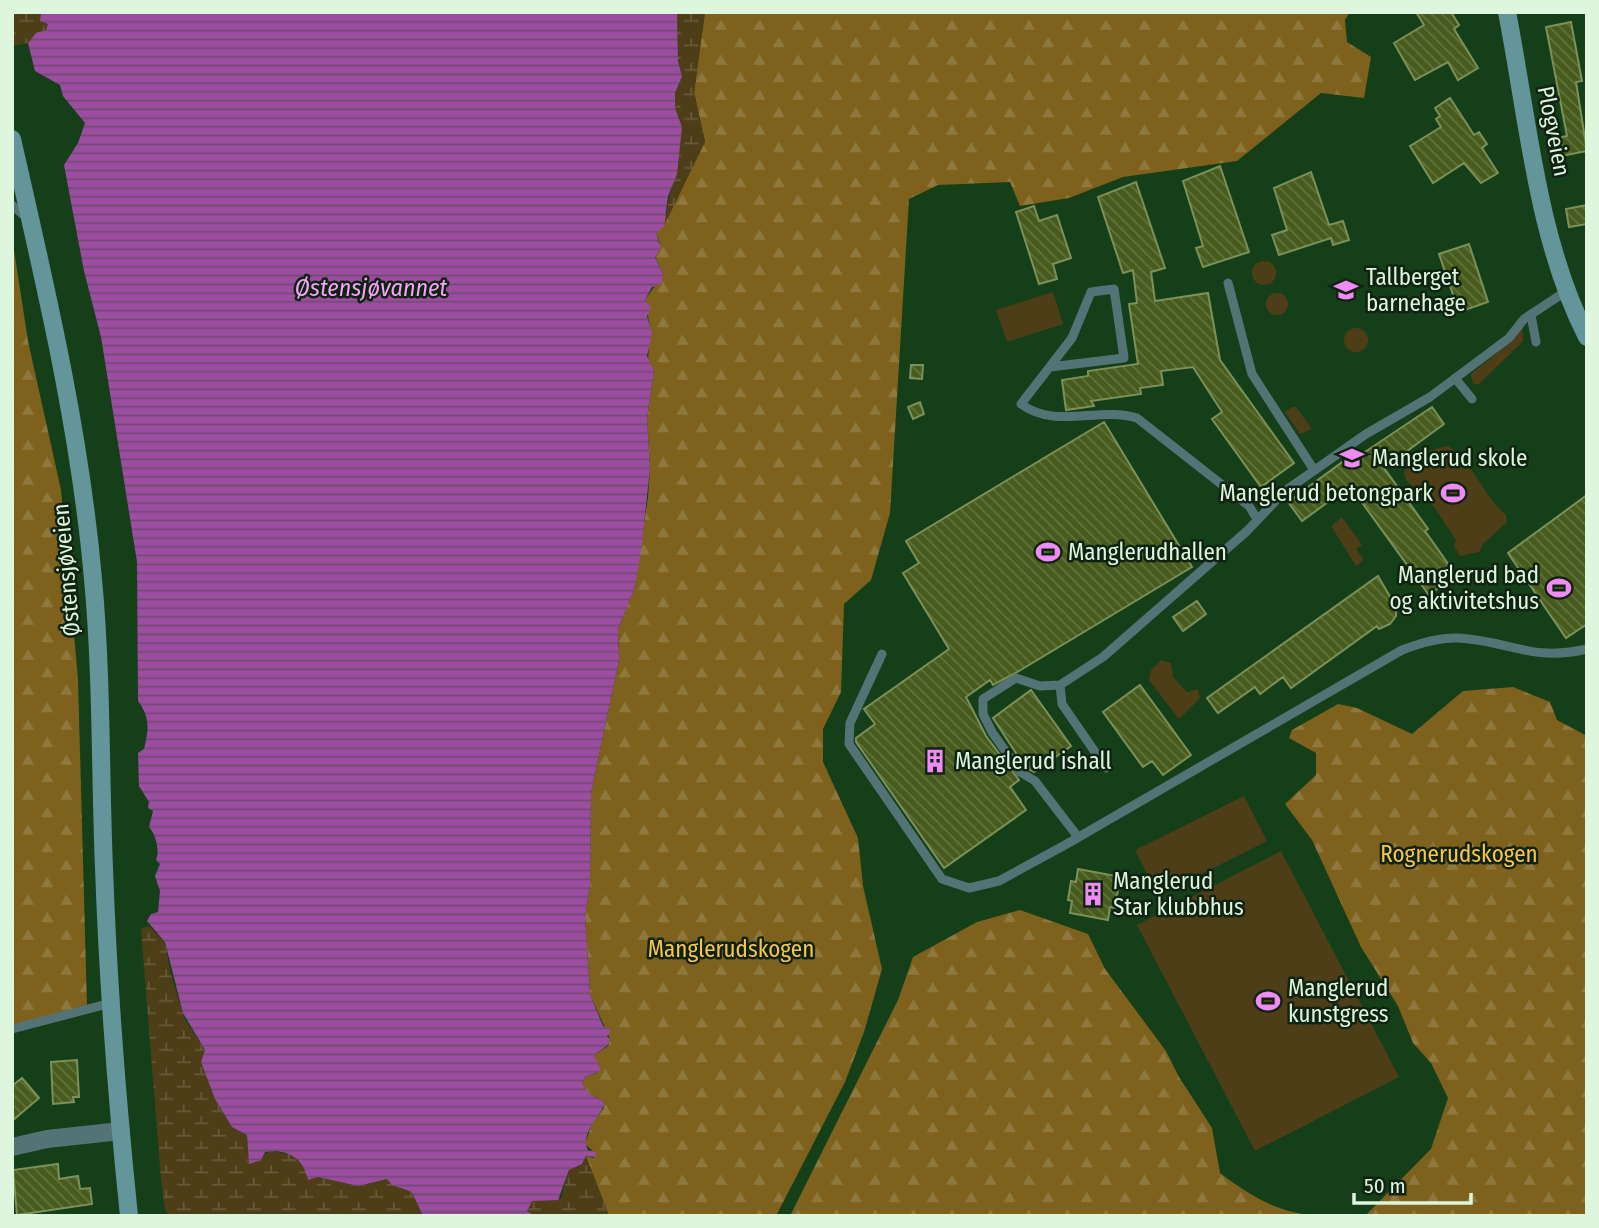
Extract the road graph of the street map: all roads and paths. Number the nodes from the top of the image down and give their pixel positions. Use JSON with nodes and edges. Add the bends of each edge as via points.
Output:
{"nodes":[{"id":1,"x":1507,"y":12,"type":"edge"},
{"id":2,"x":12,"y":139,"type":"edge"},
{"id":3,"x":12,"y":205,"type":"edge"},
{"id":4,"x":31,"y":221,"type":"junction"},
{"id":5,"x":1227,"y":283,"type":"dead end"},
{"id":6,"x":1568,"y":290,"type":"junction"},
{"id":7,"x":1531,"y":314,"type":"junction"},
{"id":8,"x":1587,"y":337,"type":"edge"},
{"id":9,"x":1536,"y":342,"type":"dead end"},
{"id":10,"x":1050,"y":367,"type":"junction"},
{"id":11,"x":1455,"y":378,"type":"junction"},
{"id":12,"x":1472,"y":399,"type":"dead end"},
{"id":13,"x":1314,"y":470,"type":"junction"},
{"id":14,"x":1257,"y":519,"type":"junction"},
{"id":15,"x":1587,"y":649,"type":"edge"},
{"id":16,"x":882,"y":654,"type":"dead end"},
{"id":17,"x":1060,"y":685,"type":"junction"},
{"id":18,"x":1106,"y":768,"type":"dead end"},
{"id":19,"x":1078,"y":837,"type":"junction"},
{"id":20,"x":111,"y":1003,"type":"junction"},
{"id":21,"x":12,"y":1029,"type":"edge"},
{"id":22,"x":121,"y":1131,"type":"junction"},
{"id":23,"x":12,"y":1147,"type":"edge"},
{"id":24,"x":129,"y":1216,"type":"edge"}],
"edges":[{"from":1,"to":6,"type":"main road","name":"Plogveien","via":[[1538,181]]},
{"from":2,"to":4,"type":"main road","name":"Østensjøveien"},
{"from":3,"to":4,"type":"lane"},
{"from":4,"to":20,"type":"main road","name":"Østensjøveien","via":[[79,469],[93,580]]},
{"from":5,"to":13,"type":"lane","via":[[1252,374]]},
{"from":6,"to":7,"type":"lane"},
{"from":6,"to":8,"type":"main road","name":"Plogveien"},
{"from":7,"to":9,"type":"lane"},
{"from":7,"to":11,"type":"lane","via":[[1509,338]]},
{"from":10,"to":10,"type":"lane","via":[[1072,338],[1091,292],[1114,289],[1124,358]]},
{"from":10,"to":14,"type":"lane","via":[[1021,404],[1043,416],[1124,414],[1138,418],[1249,506]]},
{"from":11,"to":12,"type":"lane"},
{"from":11,"to":13,"type":"lane"},
{"from":13,"to":14,"type":"lane"},
{"from":14,"to":17,"type":"lane","via":[[1129,637]]},
{"from":15,"to":19,"type":"lane","via":[[1547,656],[1460,638],[1402,650]]},
{"from":16,"to":19,"type":"lane","via":[[850,723],[849,744],[942,878],[969,888],[999,881]]},
{"from":17,"to":18,"type":"lane","via":[[1062,704]]},
{"from":17,"to":19,"type":"lane","via":[[1040,686],[1016,678],[983,699],[983,714],[1020,772],[1035,781]]},
{"from":20,"to":21,"type":"lane"},
{"from":20,"to":22,"type":"main road","name":"Østensjøveien"},
{"from":22,"to":23,"type":"street"},
{"from":22,"to":24,"type":"main road","name":"Østensjøveien"}]}
